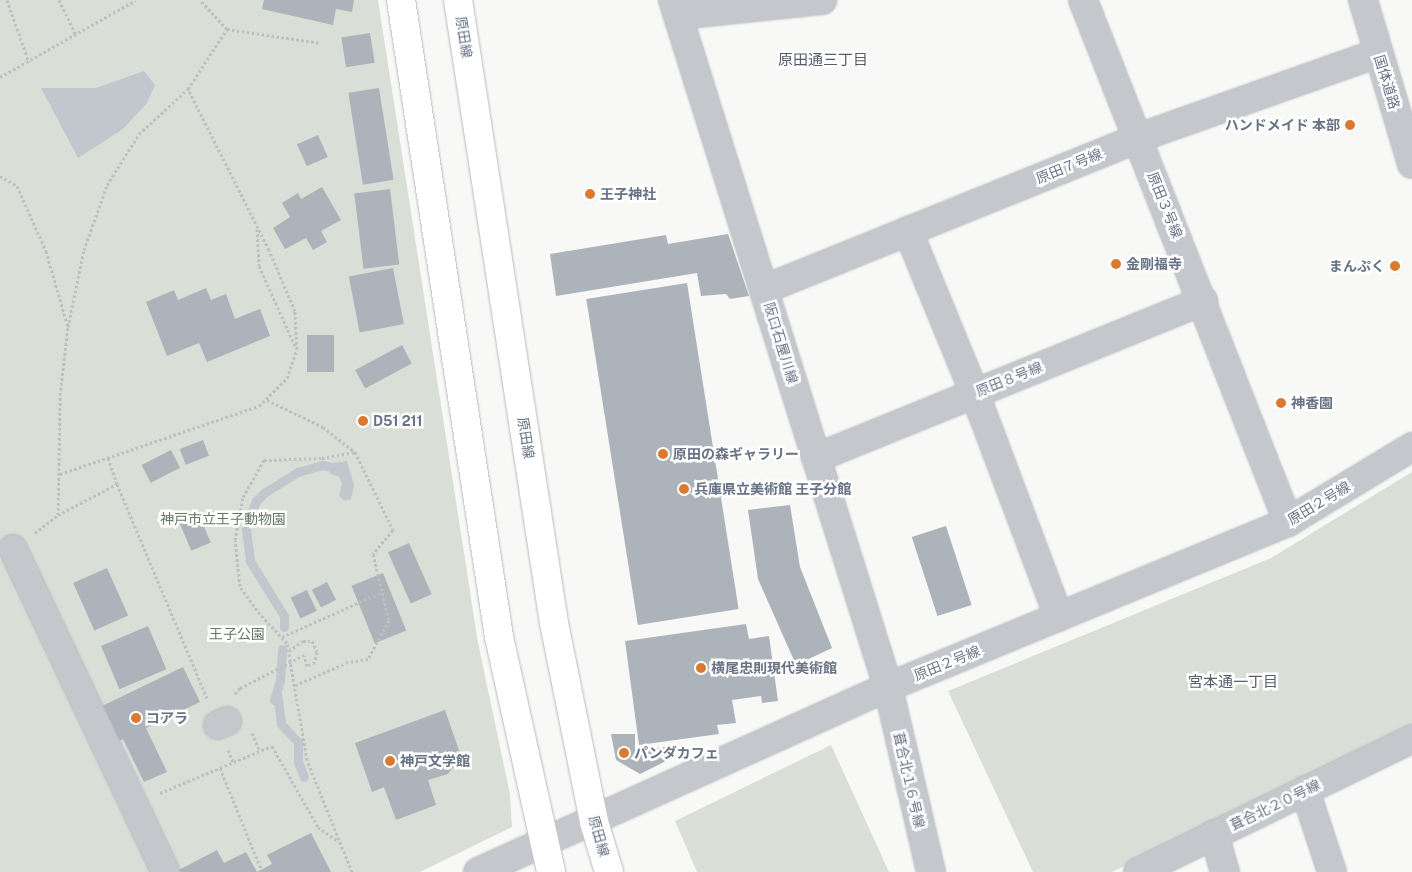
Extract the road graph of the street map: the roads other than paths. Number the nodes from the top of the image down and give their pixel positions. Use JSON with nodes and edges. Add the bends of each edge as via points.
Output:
{"nodes":[{"id":1,"x":401,"y":0,"type":"edge"},
{"id":2,"x":458,"y":0,"type":"edge"},
{"id":3,"x":822,"y":0,"type":"edge"},
{"id":4,"x":1083,"y":0,"type":"edge"},
{"id":5,"x":1362,"y":0,"type":"edge"},
{"id":6,"x":675,"y":8,"type":"edge"},
{"id":7,"x":1378,"y":53,"type":"junction"},
{"id":8,"x":1138,"y":138,"type":"junction"},
{"id":9,"x":1412,"y":164,"type":"edge"},
{"id":10,"x":908,"y":231,"type":"junction"},
{"id":11,"x":765,"y":289,"type":"junction"},
{"id":12,"x":1203,"y":301,"type":"junction"},
{"id":13,"x":974,"y":394,"type":"junction"},
{"id":14,"x":1412,"y":447,"type":"edge"},
{"id":15,"x":816,"y":458,"type":"junction"},
{"id":16,"x":1288,"y":522,"type":"junction"},
{"id":17,"x":14,"y":549,"type":"road end"},
{"id":18,"x":1059,"y":617,"type":"junction"},
{"id":19,"x":888,"y":687,"type":"junction"},
{"id":20,"x":1412,"y":740,"type":"edge"},
{"id":21,"x":1306,"y":790,"type":"junction"},
{"id":22,"x":594,"y":822,"type":"junction"},
{"id":23,"x":1214,"y":834,"type":"junction"},
{"id":24,"x":542,"y":843,"type":"junction"},
{"id":25,"x":166,"y":872,"type":"edge"},
{"id":26,"x":478,"y":872,"type":"edge"},
{"id":27,"x":551,"y":872,"type":"edge"},
{"id":28,"x":609,"y":872,"type":"edge"},
{"id":29,"x":931,"y":872,"type":"edge"},
{"id":30,"x":1138,"y":872,"type":"edge"},
{"id":31,"x":1226,"y":872,"type":"edge"},
{"id":32,"x":1332,"y":872,"type":"edge"}],
"edges":[{"from":1,"to":24,"type":"main road","via":[[499,637]]},
{"from":2,"to":22,"type":"main road","name":"原田線","via":[[554,623]]},
{"from":3,"to":6,"type":"street"},
{"from":4,"to":8,"type":"street","name":"原田３号線"},
{"from":5,"to":7,"type":"street","name":"国体道路"},
{"from":6,"to":11,"type":"street","name":"阪口石屋川線"},
{"from":7,"to":8,"type":"street","name":"原田７号線"},
{"from":7,"to":9,"type":"street","name":"国体道路"},
{"from":8,"to":10,"type":"street","name":"原田７号線"},
{"from":8,"to":12,"type":"street","name":"原田３号線"},
{"from":10,"to":11,"type":"street","name":"原田７号線"},
{"from":10,"to":13,"type":"street"},
{"from":11,"to":15,"type":"street","name":"阪口石屋川線"},
{"from":12,"to":13,"type":"street","name":"原田８号線"},
{"from":12,"to":16,"type":"street","name":"原田３号線"},
{"from":13,"to":15,"type":"street","name":"原田８号線"},
{"from":13,"to":18,"type":"street"},
{"from":14,"to":16,"type":"street","name":"原田２号線"},
{"from":15,"to":19,"type":"street","name":"阪口石屋川線"},
{"from":16,"to":18,"type":"street","name":"原田２号線"},
{"from":17,"to":25,"type":"street","via":[[138,802]]},
{"from":18,"to":19,"type":"street","name":"原田２号線"},
{"from":19,"to":22,"type":"street","name":"原田２号線"},
{"from":19,"to":29,"type":"street","name":"葺合北１６号線"},
{"from":20,"to":21,"type":"street","name":"葺合北２０号線"},
{"from":21,"to":23,"type":"street","name":"葺合北２０号線"},
{"from":21,"to":32,"type":"street"},
{"from":22,"to":24,"type":"street","name":"原田２号線"},
{"from":22,"to":28,"type":"main road","name":"原田線"},
{"from":23,"to":30,"type":"street","name":"葺合北２０号線"},
{"from":23,"to":31,"type":"street"},
{"from":24,"to":26,"type":"street","name":"原田２号線"},
{"from":24,"to":27,"type":"main road"}]}
